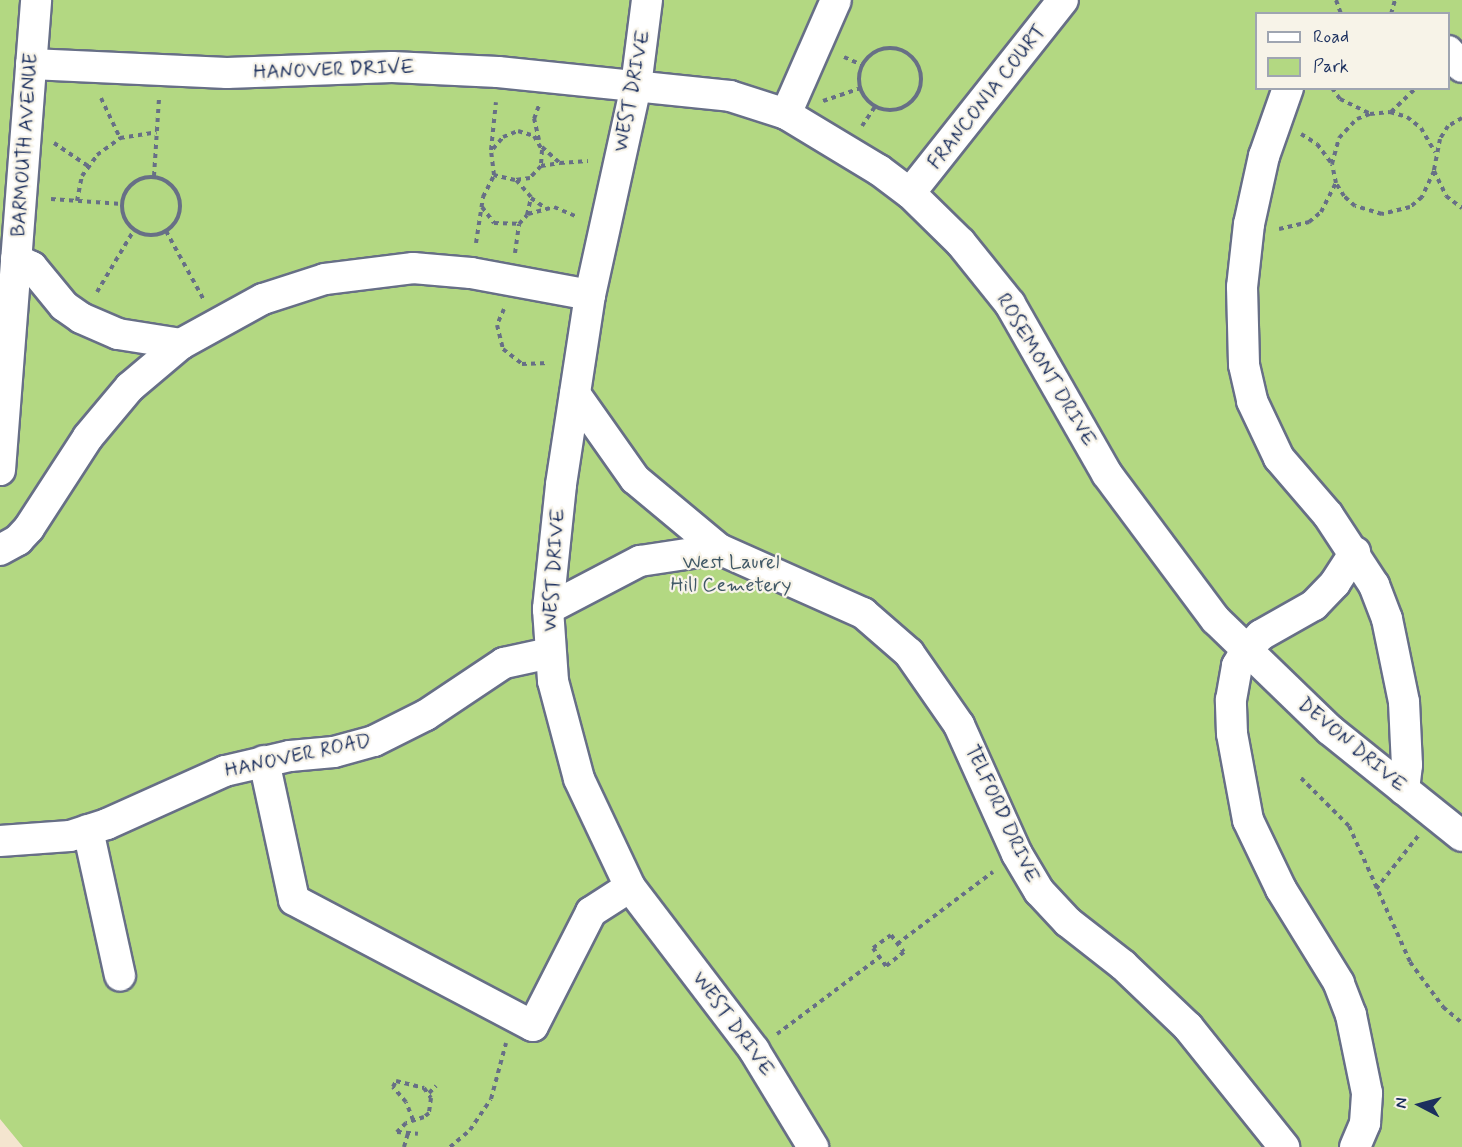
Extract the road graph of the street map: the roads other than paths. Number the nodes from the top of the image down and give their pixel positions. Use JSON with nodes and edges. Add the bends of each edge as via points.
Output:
{"nodes":[{"id":1,"x":36,"y":0,"type":"edge"},
{"id":2,"x":647,"y":0,"type":"edge"},
{"id":3,"x":836,"y":0,"type":"edge"},
{"id":4,"x":1063,"y":0,"type":"edge"},
{"id":5,"x":1450,"y":52,"type":"edge"},
{"id":6,"x":31,"y":64,"type":"junction"},
{"id":7,"x":1462,"y":67,"type":"edge"},
{"id":8,"x":636,"y":86,"type":"junction"},
{"id":9,"x":1287,"y":90,"type":"edge"},
{"id":10,"x":786,"y":114,"type":"junction"},
{"id":11,"x":910,"y":193,"type":"junction"},
{"id":12,"x":16,"y":259,"type":"junction"},
{"id":13,"x":590,"y":295,"type":"junction"},
{"id":14,"x":181,"y":345,"type":"junction"},
{"id":15,"x":574,"y":394,"type":"junction"},
{"id":16,"x":0,"y":470,"type":"edge"},
{"id":17,"x":719,"y":549,"type":"junction"},
{"id":18,"x":0,"y":550,"type":"edge"},
{"id":19,"x":1355,"y":552,"type":"junction"},
{"id":20,"x":548,"y":609,"type":"junction"},
{"id":21,"x":1246,"y":650,"type":"junction"},
{"id":22,"x":550,"y":653,"type":"junction"},
{"id":23,"x":264,"y":761,"type":"junction"},
{"id":24,"x":1404,"y":790,"type":"junction"},
{"id":25,"x":88,"y":830,"type":"junction"},
{"id":26,"x":1462,"y":836,"type":"edge"},
{"id":27,"x":0,"y":842,"type":"edge"},
{"id":28,"x":630,"y":886,"type":"junction"},
{"id":29,"x":120,"y":976,"type":"dead end"},
{"id":30,"x":813,"y":1147,"type":"edge"},
{"id":31,"x":1284,"y":1147,"type":"edge"},
{"id":32,"x":1355,"y":1147,"type":"edge"}],
"edges":[{"from":1,"to":6,"type":"lane","name":"BARMOUTH AVENUE"},
{"from":2,"to":8,"type":"lane","name":"WEST DRIVE"},
{"from":3,"to":10,"type":"lane"},
{"from":4,"to":11,"type":"lane","name":"FRANCONIA COURT"},
{"from":5,"to":7,"type":"lane"},
{"from":6,"to":8,"type":"lane","name":"HANOVER DRIVE","via":[[273,73],[392,67],[498,72]]},
{"from":6,"to":12,"type":"lane","name":"BARMOUTH AVENUE"},
{"from":8,"to":10,"type":"lane","name":"ROSEMONT DRIVE","via":[[730,96]]},
{"from":8,"to":13,"type":"lane","name":"WEST DRIVE"},
{"from":9,"to":19,"type":"lane","via":[[1249,224],[1242,329],[1252,400],[1279,458]]},
{"from":10,"to":11,"type":"lane","name":"ROSEMONT DRIVE","via":[[839,144]]},
{"from":11,"to":21,"type":"lane","name":"ROSEMONT DRIVE","via":[[962,243],[1010,304],[1107,474],[1192,591]]},
{"from":12,"to":14,"type":"lane","via":[[32,267],[64,306],[81,318],[118,334]]},
{"from":12,"to":16,"type":"lane","name":"BARMOUTH AVENUE"},
{"from":13,"to":14,"type":"lane","via":[[471,273],[413,268],[354,273],[292,288],[216,321]]},
{"from":13,"to":15,"type":"lane","name":"WEST DRIVE"},
{"from":14,"to":18,"type":"lane","via":[[107,411],[29,528]]},
{"from":15,"to":17,"type":"lane","name":"TELFORD DRIVE","via":[[635,479]]},
{"from":15,"to":20,"type":"lane","name":"WEST DRIVE","via":[[555,523]]},
{"from":17,"to":20,"type":"lane","via":[[640,561]]},
{"from":17,"to":31,"type":"lane","name":"TELFORD DRIVE","via":[[837,600],[887,631],[909,653],[959,724],[1017,854],[1054,910],[1123,965],[1188,1027]]},
{"from":19,"to":21,"type":"lane","via":[[1335,583],[1314,605],[1261,635]]},
{"from":19,"to":24,"type":"lane","via":[[1374,585],[1397,660],[1407,737]]},
{"from":20,"to":22,"type":"lane","name":"WEST DRIVE"},
{"from":21,"to":24,"type":"lane","name":"DEVON DRIVE","via":[[1330,730]]},
{"from":21,"to":32,"type":"lane","via":[[1237,666],[1231,700],[1232,734],[1248,820],[1281,889],[1326,957],[1352,1015],[1367,1093],[1365,1123]]},
{"from":22,"to":23,"type":"lane","name":"HANOVER ROAD","via":[[504,663],[426,715],[374,741],[334,752]]},
{"from":22,"to":28,"type":"lane","name":"WEST DRIVE","via":[[560,712],[579,779]]},
{"from":23,"to":25,"type":"lane","name":"HANOVER ROAD","via":[[210,776]]},
{"from":23,"to":28,"type":"lane","via":[[294,900],[533,1026],[591,912]]},
{"from":24,"to":26,"type":"lane","name":"DEVON DRIVE"},
{"from":25,"to":27,"type":"lane","name":"HANOVER ROAD","via":[[54,839]]},
{"from":25,"to":29,"type":"lane"},
{"from":28,"to":30,"type":"lane","name":"WEST DRIVE","via":[[754,1050]]}]}
